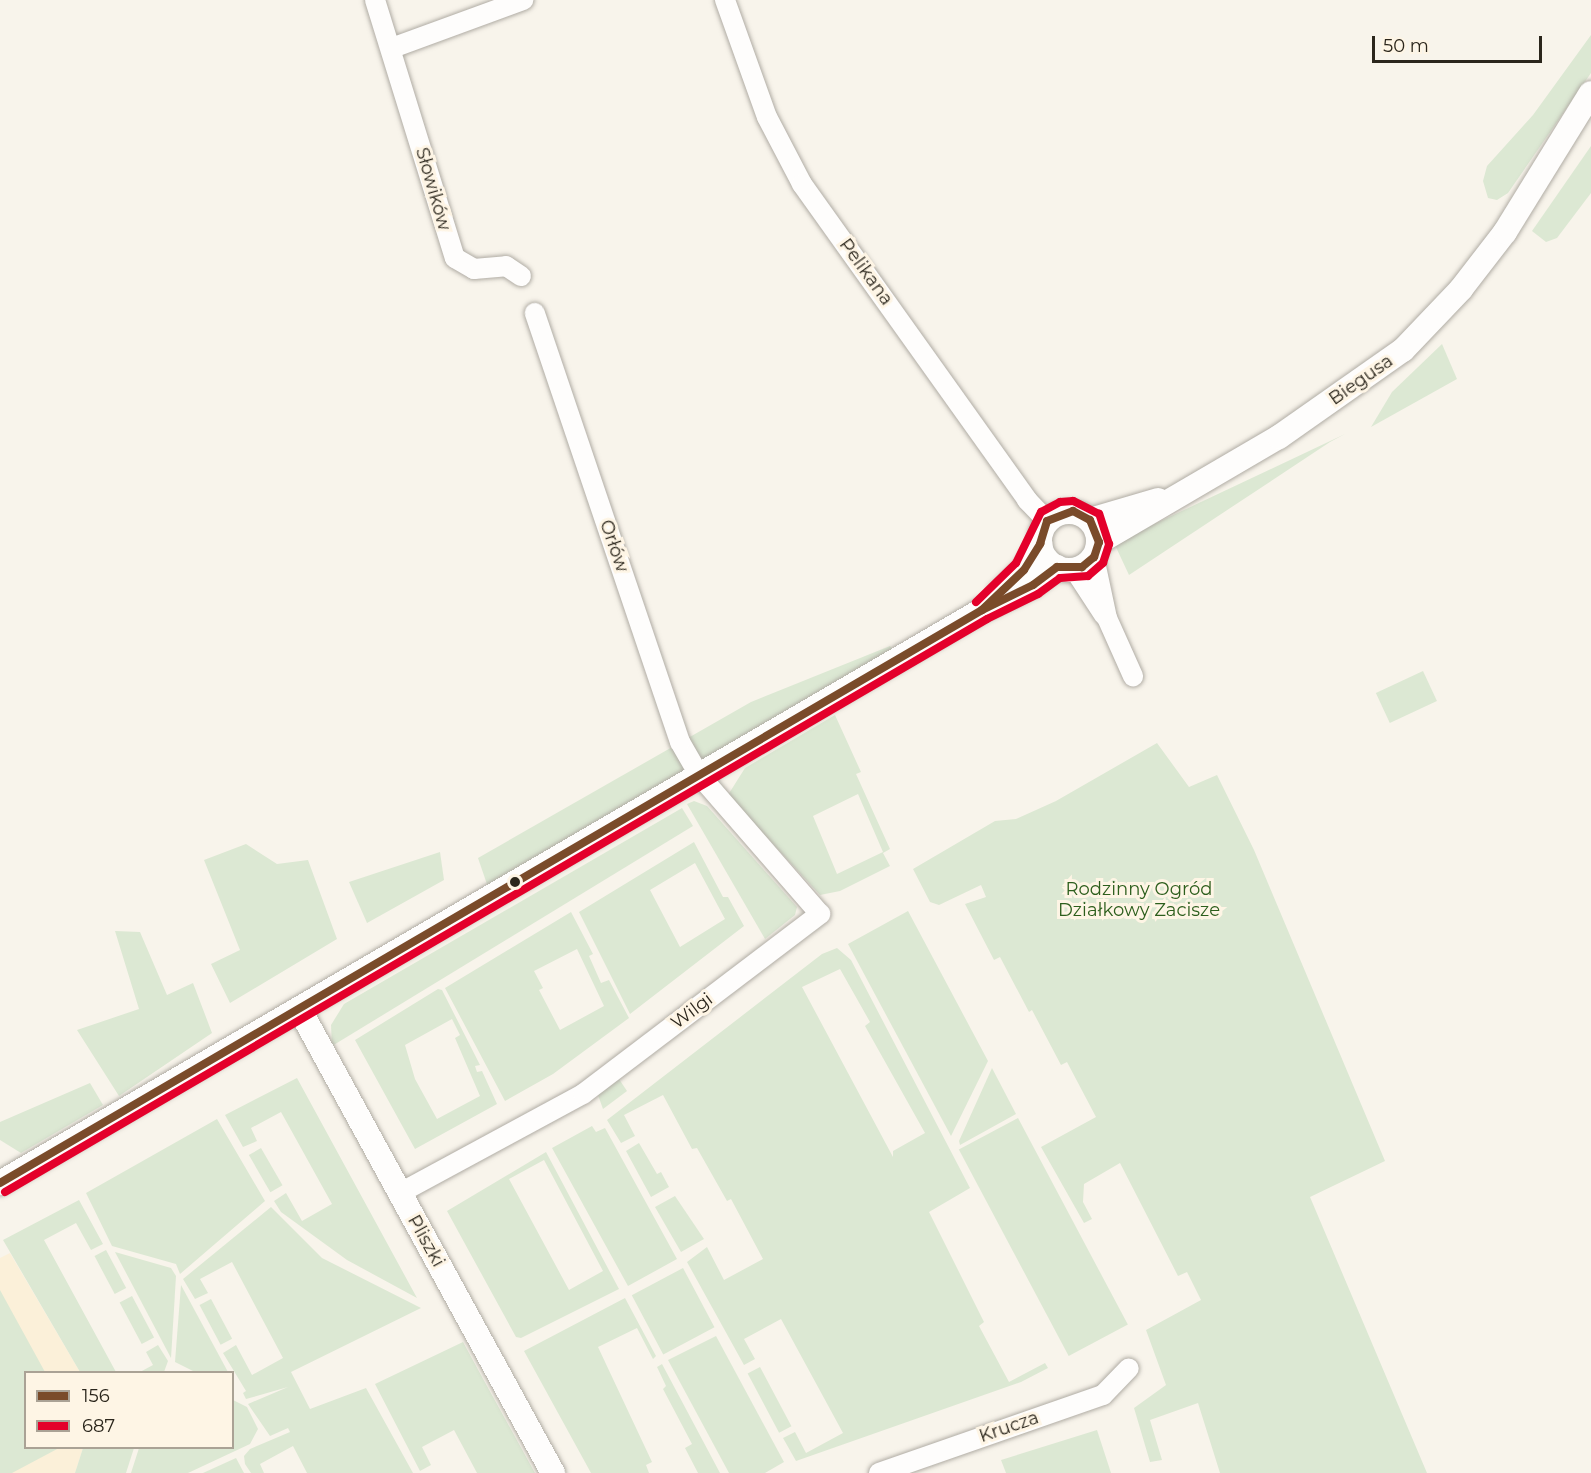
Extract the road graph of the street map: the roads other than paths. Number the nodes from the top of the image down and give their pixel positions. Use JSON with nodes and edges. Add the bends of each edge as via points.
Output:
{"nodes":[{"id":1,"x":375,"y":0,"type":"edge"},
{"id":2,"x":524,"y":0,"type":"edge"},
{"id":3,"x":725,"y":0,"type":"edge"},
{"id":4,"x":392,"y":48,"type":"junction"},
{"id":5,"x":1591,"y":93,"type":"edge"},
{"id":6,"x":1591,"y":107,"type":"edge"},
{"id":7,"x":1557,"y":149,"type":"junction"},
{"id":8,"x":521,"y":276,"type":"dead end"},
{"id":9,"x":535,"y":313,"type":"dead end"},
{"id":10,"x":1187,"y":492,"type":"junction"},
{"id":11,"x":1090,"y":520,"type":"junction"},
{"id":12,"x":1047,"y":521,"type":"junction"},
{"id":13,"x":1040,"y":544,"type":"junction"},
{"id":14,"x":1081,"y":559,"type":"junction"},
{"id":15,"x":981,"y":610,"type":"junction"},
{"id":16,"x":1133,"y":676,"type":"dead end"},
{"id":17,"x":699,"y":776,"type":"junction"},
{"id":18,"x":300,"y":1010,"type":"junction"},
{"id":19,"x":0,"y":1181,"type":"edge"},
{"id":20,"x":400,"y":1192,"type":"junction"},
{"id":21,"x":1130,"y":1368,"type":"dead end"},
{"id":22,"x":552,"y":1473,"type":"edge"},
{"id":23,"x":879,"y":1473,"type":"edge"}],
"edges":[{"from":1,"to":4,"type":"street","name":"Słowików"},
{"from":2,"to":4,"type":"street"},
{"from":3,"to":12,"type":"street","name":"Pelikana","via":[[766,117],[802,184],[1027,500]]},
{"from":4,"to":8,"type":"street","name":"Słowików","via":[[455,258],[474,270],[506,266]]},
{"from":5,"to":7,"type":"street"},
{"from":6,"to":7,"type":"street"},
{"from":7,"to":10,"type":"street","name":"Biegusa","via":[[1504,232],[1461,289],[1403,350],[1279,436]]},
{"from":9,"to":17,"type":"street","name":"Orłów","via":[[680,742]]},
{"from":10,"to":11,"type":"street","name":"Biegusa"},
{"from":10,"to":14,"type":"street","name":"Biegusa"},
{"from":11,"to":12,"type":"street","via":[[1073,511]]},
{"from":11,"to":14,"type":"street"},
{"from":12,"to":13,"type":"street"},
{"from":13,"to":14,"type":"street","via":[[1043,554]]},
{"from":13,"to":15,"type":"street","name":"Biegusa","via":[[1024,570]]},
{"from":14,"to":15,"type":"street","name":"Biegusa"},
{"from":14,"to":16,"type":"street"},
{"from":15,"to":17,"type":"street","name":"Biegusa"},
{"from":17,"to":18,"type":"street","name":"Biegusa"},
{"from":17,"to":20,"type":"street","name":"Wilgi","via":[[820,914],[583,1094]]},
{"from":18,"to":19,"type":"street","name":"Biegusa"},
{"from":18,"to":20,"type":"street","name":"Pliszki"},
{"from":20,"to":22,"type":"street","name":"Pliszki"},
{"from":21,"to":23,"type":"street","name":"Krucza","via":[[1103,1395]]}]}
